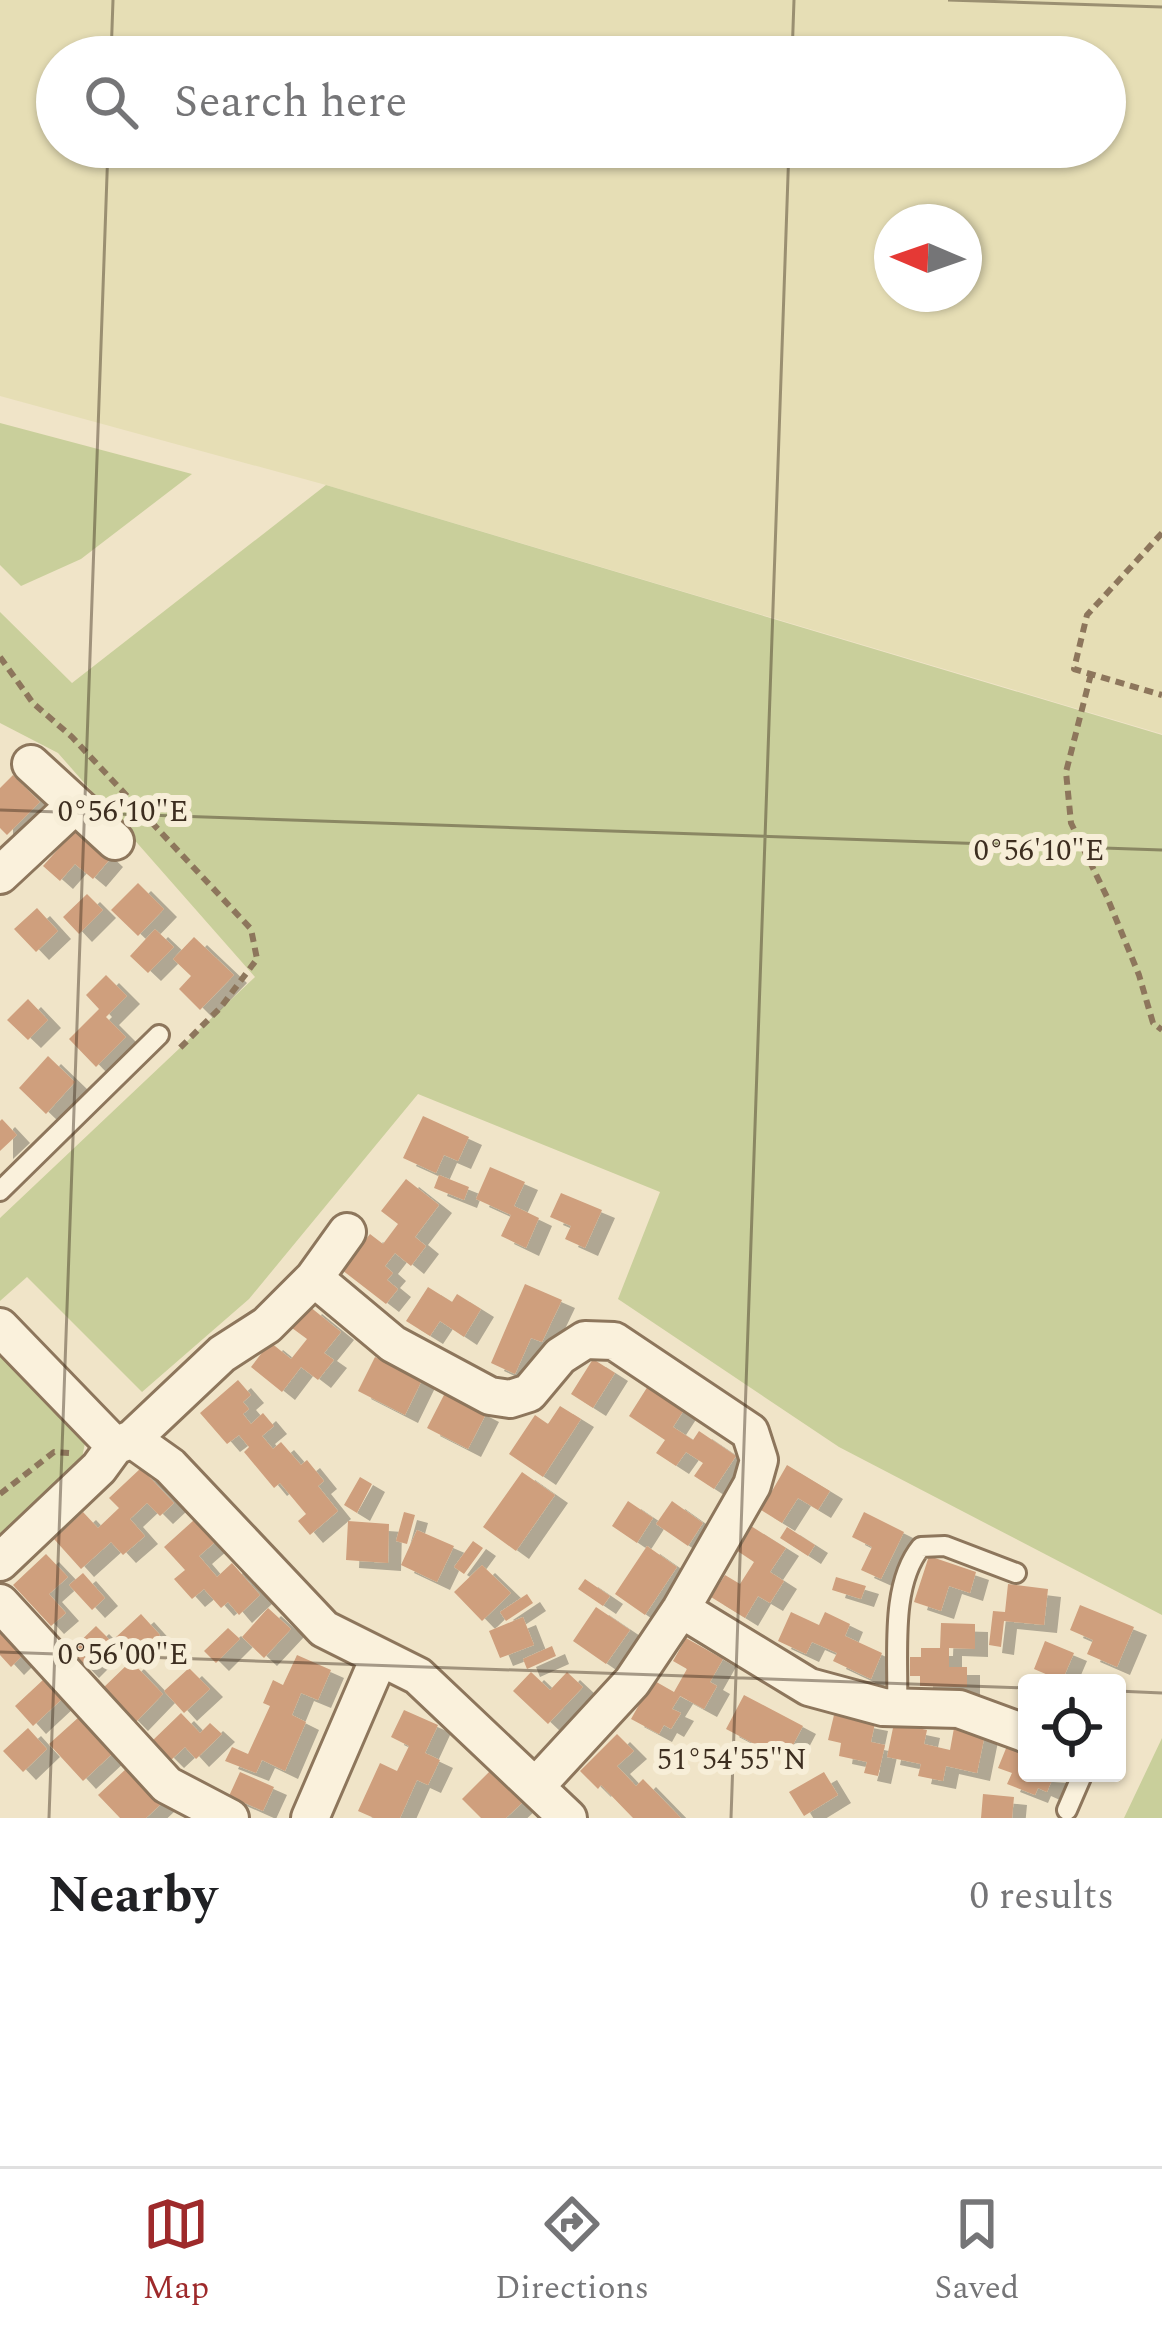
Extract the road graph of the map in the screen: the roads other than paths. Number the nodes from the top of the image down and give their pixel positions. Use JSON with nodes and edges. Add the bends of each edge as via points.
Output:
{"nodes":[{"id":1,"x":31,"y":764,"type":"dead end"},
{"id":2,"x":75,"y":805,"type":"junction"},
{"id":3,"x":115,"y":841,"type":"dead end"},
{"id":4,"x":0,"y":874,"type":"edge"},
{"id":5,"x":159,"y":1035,"type":"dead end"},
{"id":6,"x":0,"y":1191,"type":"edge"},
{"id":7,"x":347,"y":1232,"type":"dead end"},
{"id":8,"x":314,"y":1278,"type":"junction"},
{"id":9,"x":0,"y":1327,"type":"edge"},
{"id":10,"x":115,"y":1451,"type":"junction"},
{"id":11,"x":0,"y":1562,"type":"edge"},
{"id":12,"x":1016,"y":1573,"type":"dead end"},
{"id":13,"x":0,"y":1603,"type":"edge"},
{"id":14,"x":681,"y":1609,"type":"junction"},
{"id":15,"x":380,"y":1658,"type":"junction"},
{"id":16,"x":897,"y":1706,"type":"junction"},
{"id":17,"x":1018,"y":1731,"type":"edge"},
{"id":18,"x":1080,"y":1782,"type":"edge"},
{"id":19,"x":536,"y":1786,"type":"junction"},
{"id":20,"x":1067,"y":1810,"type":"dead end"},
{"id":21,"x":230,"y":1818,"type":"edge"},
{"id":22,"x":310,"y":1818,"type":"edge"},
{"id":23,"x":568,"y":1818,"type":"edge"}],
"edges":[{"from":1,"to":2,"type":"street"},
{"from":2,"to":3,"type":"street"},
{"from":2,"to":4,"type":"street"},
{"from":5,"to":6,"type":"lane"},
{"from":7,"to":8,"type":"street"},
{"from":8,"to":10,"type":"street"},
{"from":8,"to":14,"type":"street","via":[[393,1344],[490,1396],[530,1393],[585,1340],[614,1341],[750,1432],[759,1460],[752,1485]]},
{"from":9,"to":10,"type":"street"},
{"from":10,"to":11,"type":"street"},
{"from":10,"to":15,"type":"street","via":[[170,1466],[324,1629]]},
{"from":12,"to":16,"type":"lane","via":[[944,1546],[921,1547],[908,1563]]},
{"from":13,"to":21,"type":"street","via":[[167,1785]]},
{"from":14,"to":16,"type":"street","via":[[808,1687]]},
{"from":14,"to":19,"type":"street","via":[[632,1682]]},
{"from":15,"to":19,"type":"street","via":[[418,1676]]},
{"from":15,"to":22,"type":"street"},
{"from":16,"to":17,"type":"street","via":[[959,1709]]},
{"from":18,"to":20,"type":"lane"},
{"from":19,"to":23,"type":"street"}]}
